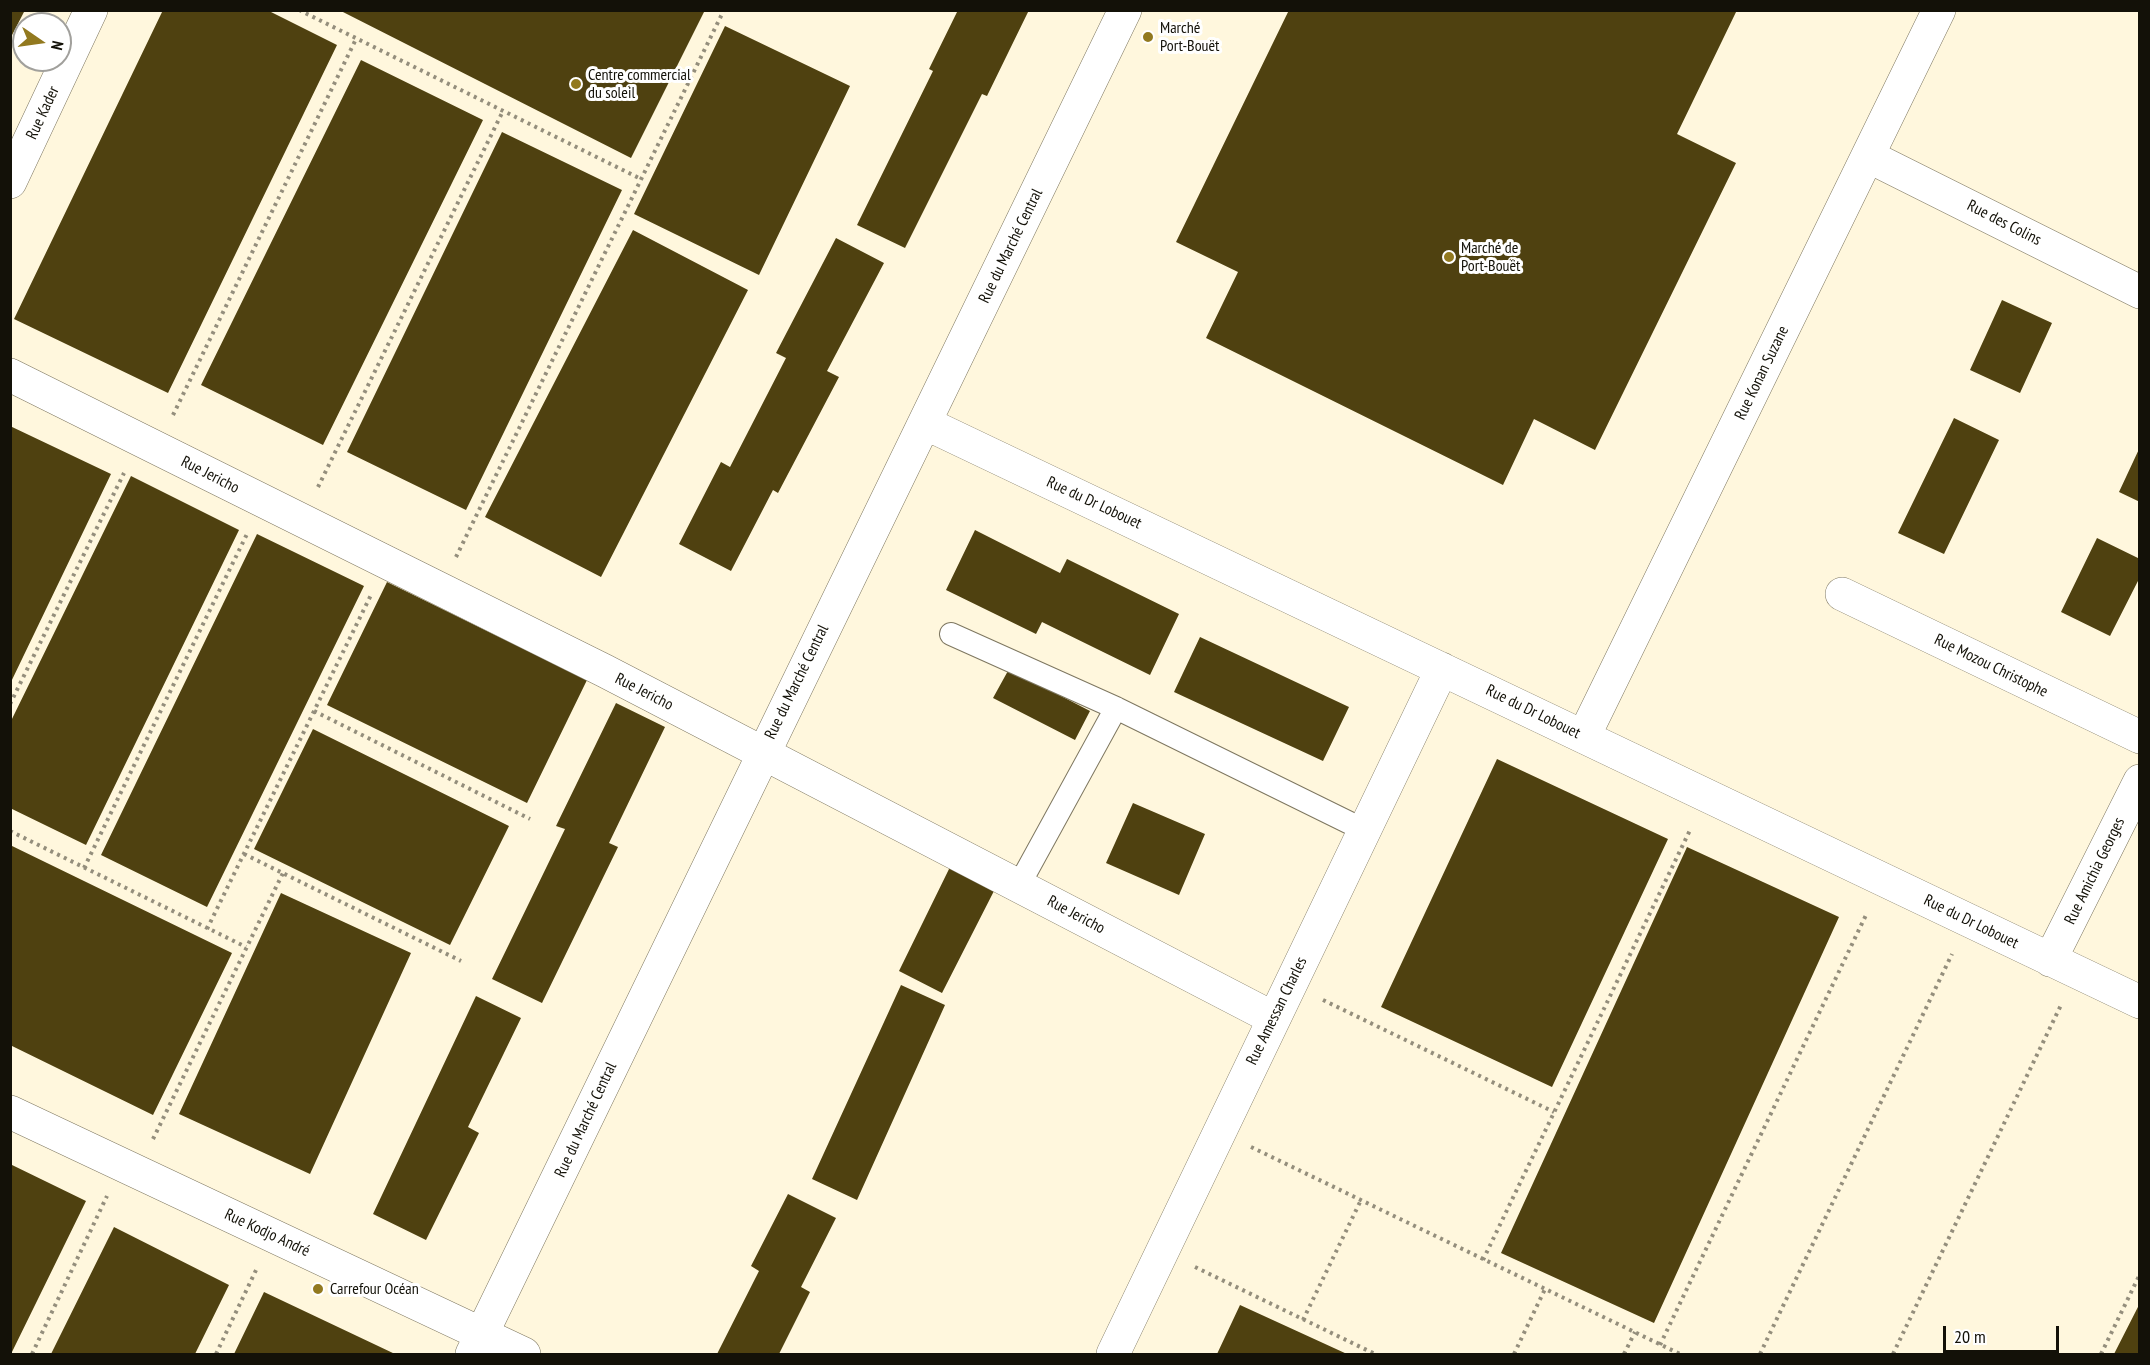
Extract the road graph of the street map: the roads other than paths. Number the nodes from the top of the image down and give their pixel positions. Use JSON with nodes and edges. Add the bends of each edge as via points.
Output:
{"nodes":[{"id":1,"x":91,"y":10,"type":"edge"},
{"id":2,"x":1125,"y":10,"type":"edge"},
{"id":3,"x":1939,"y":10,"type":"edge"},
{"id":4,"x":1868,"y":156,"type":"junction"},
{"id":5,"x":10,"y":182,"type":"edge"},
{"id":6,"x":2139,"y":292,"type":"edge"},
{"id":7,"x":10,"y":375,"type":"edge"},
{"id":8,"x":925,"y":423,"type":"junction"},
{"id":9,"x":1842,"y":594,"type":"dead end"},
{"id":10,"x":951,"y":634,"type":"dead end"},
{"id":11,"x":1442,"y":669,"type":"junction"},
{"id":12,"x":1116,"y":708,"type":"junction"},
{"id":13,"x":1584,"y":736,"type":"junction"},
{"id":14,"x":2139,"y":737,"type":"edge"},
{"id":15,"x":763,"y":752,"type":"junction"},
{"id":16,"x":2139,"y":781,"type":"edge"},
{"id":17,"x":1364,"y":830,"type":"junction"},
{"id":18,"x":1019,"y":885,"type":"junction"},
{"id":19,"x":2064,"y":967,"type":"junction"},
{"id":20,"x":2139,"y":1002,"type":"edge"},
{"id":21,"x":1273,"y":1018,"type":"junction"},
{"id":22,"x":10,"y":1112,"type":"edge"},
{"id":23,"x":476,"y":1344,"type":"edge"},
{"id":24,"x":524,"y":1354,"type":"edge"},
{"id":25,"x":1113,"y":1354,"type":"edge"}],
"edges":[{"from":1,"to":5,"type":"street","name":"Rue Kader"},
{"from":2,"to":8,"type":"street","name":"Rue du Marché Central"},
{"from":3,"to":4,"type":"street","name":"Rue Konan Suzane"},
{"from":4,"to":6,"type":"street","name":"Rue des Colins"},
{"from":4,"to":13,"type":"street","name":"Rue Konan Suzane"},
{"from":7,"to":15,"type":"street","name":"Rue Jericho"},
{"from":8,"to":11,"type":"street","name":"Rue du Dr Lobouet"},
{"from":8,"to":15,"type":"street","name":"Rue du Marché Central"},
{"from":9,"to":14,"type":"street","name":"Rue Mozou Christophe"},
{"from":10,"to":12,"type":"lane"},
{"from":11,"to":13,"type":"street","name":"Rue du Dr Lobouet"},
{"from":11,"to":17,"type":"street","name":"Rue Amessan Charles"},
{"from":12,"to":17,"type":"lane"},
{"from":12,"to":18,"type":"lane"},
{"from":13,"to":19,"type":"street","name":"Rue du Dr Lobouet"},
{"from":15,"to":18,"type":"street","name":"Rue Jericho"},
{"from":15,"to":23,"type":"street","name":"Rue du Marché Central"},
{"from":16,"to":19,"type":"street","name":"Rue Amichia Georges"},
{"from":17,"to":21,"type":"street","name":"Rue Amessan Charles"},
{"from":18,"to":21,"type":"street","name":"Rue Jericho"},
{"from":19,"to":20,"type":"street","name":"Rue du Dr Lobouet"},
{"from":21,"to":25,"type":"street","name":"Rue Amessan Charles"},
{"from":22,"to":23,"type":"street","name":"Rue Kodjo André","via":[[272,1236]]},
{"from":23,"to":24,"type":"street","name":"Rue Kodjo André"}]}
